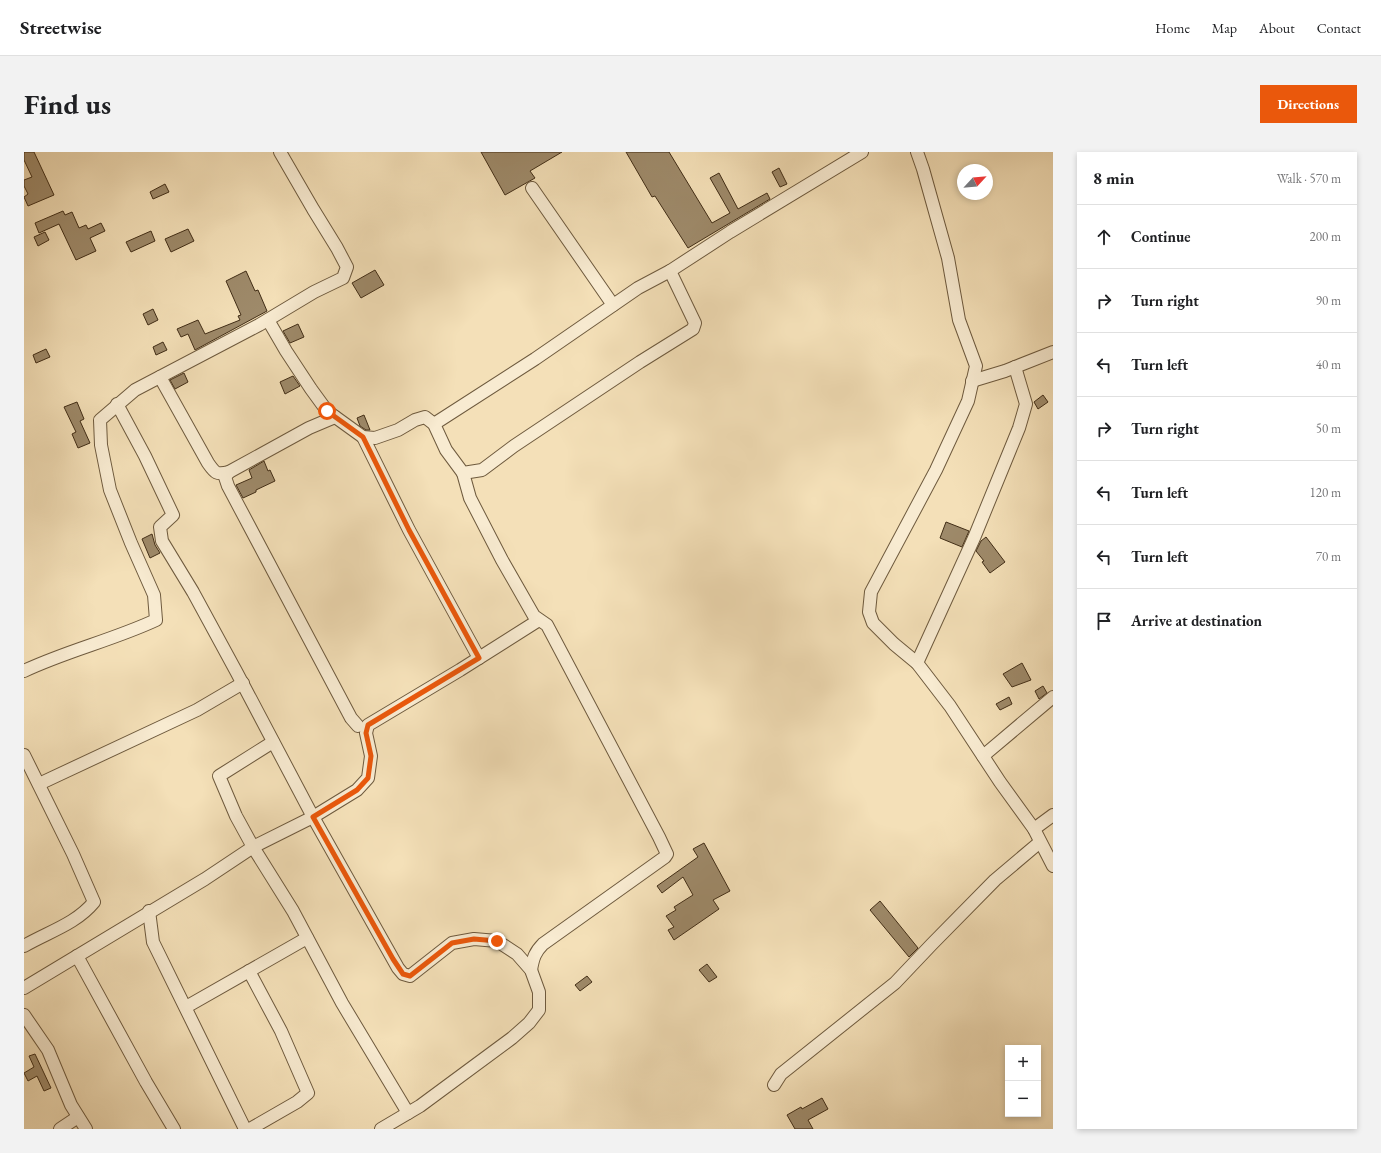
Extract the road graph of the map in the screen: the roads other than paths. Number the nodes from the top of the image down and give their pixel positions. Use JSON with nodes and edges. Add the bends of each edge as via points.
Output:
{"nodes":[{"id":1,"x":280,"y":152,"type":"edge"},
{"id":2,"x":862,"y":152,"type":"edge"},
{"id":3,"x":917,"y":152,"type":"edge"},
{"id":4,"x":532,"y":188,"type":"dead end"},
{"id":5,"x":670,"y":271,"type":"junction"},
{"id":6,"x":612,"y":305,"type":"junction"},
{"id":7,"x":268,"y":320,"type":"junction"},
{"id":8,"x":1053,"y":352,"type":"edge"},
{"id":9,"x":1015,"y":367,"type":"junction"},
{"id":10,"x":160,"y":377,"type":"junction"},
{"id":11,"x":972,"y":381,"type":"junction"},
{"id":12,"x":117,"y":404,"type":"junction"},
{"id":13,"x":335,"y":417,"type":"junction"},
{"id":14,"x":434,"y":424,"type":"junction"},
{"id":15,"x":363,"y":437,"type":"junction"},
{"id":16,"x":229,"y":472,"type":"junction"},
{"id":17,"x":463,"y":473,"type":"junction"},
{"id":18,"x":539,"y":620,"type":"junction"},
{"id":19,"x":479,"y":658,"type":"junction"},
{"id":20,"x":917,"y":663,"type":"junction"},
{"id":21,"x":24,"y":671,"type":"edge"},
{"id":22,"x":243,"y":683,"type":"junction"},
{"id":23,"x":1053,"y":697,"type":"edge"},
{"id":24,"x":358,"y":726,"type":"dead end"},
{"id":25,"x":273,"y":742,"type":"junction"},
{"id":26,"x":24,"y":755,"type":"edge"},
{"id":27,"x":983,"y":756,"type":"junction"},
{"id":28,"x":39,"y":784,"type":"junction"},
{"id":29,"x":1053,"y":815,"type":"edge"},
{"id":30,"x":313,"y":817,"type":"junction"},
{"id":31,"x":1034,"y":830,"type":"junction"},
{"id":32,"x":1040,"y":842,"type":"junction"},
{"id":33,"x":253,"y":847,"type":"junction"},
{"id":34,"x":1053,"y":866,"type":"edge"},
{"id":35,"x":149,"y":911,"type":"junction"},
{"id":36,"x":307,"y":938,"type":"junction"},
{"id":37,"x":24,"y":946,"type":"edge"},
{"id":38,"x":77,"y":956,"type":"junction"},
{"id":39,"x":531,"y":970,"type":"junction"},
{"id":40,"x":249,"y":971,"type":"junction"},
{"id":41,"x":24,"y":988,"type":"edge"},
{"id":42,"x":186,"y":1007,"type":"junction"},
{"id":43,"x":24,"y":1015,"type":"edge"},
{"id":44,"x":774,"y":1085,"type":"dead end"},
{"id":45,"x":408,"y":1113,"type":"junction"},
{"id":46,"x":78,"y":1117,"type":"junction"},
{"id":47,"x":60,"y":1129,"type":"edge"},
{"id":48,"x":86,"y":1129,"type":"edge"},
{"id":49,"x":174,"y":1129,"type":"edge"},
{"id":50,"x":245,"y":1129,"type":"edge"},
{"id":51,"x":250,"y":1129,"type":"edge"},
{"id":52,"x":381,"y":1129,"type":"edge"}],
"edges":[{"from":1,"to":7,"type":"street","via":[[347,267],[343,278]]},
{"from":2,"to":5,"type":"street"},
{"from":3,"to":11,"type":"street","via":[[948,258],[959,320],[976,366]]},
{"from":4,"to":6,"type":"street"},
{"from":5,"to":6,"type":"street"},
{"from":5,"to":17,"type":"street","via":[[695,323],[693,329],[514,446],[482,470]]},
{"from":6,"to":14,"type":"street","via":[[535,360]]},
{"from":7,"to":10,"type":"street"},
{"from":7,"to":13,"type":"street","via":[[311,389],[327,411]]},
{"from":8,"to":9,"type":"street"},
{"from":9,"to":11,"type":"street"},
{"from":9,"to":20,"type":"street","via":[[1026,404],[1019,428],[974,538]]},
{"from":10,"to":12,"type":"street","via":[[135,390]]},
{"from":10,"to":16,"type":"street","via":[[215,473]]},
{"from":11,"to":20,"type":"street","via":[[968,400],[936,470],[871,592],[869,612],[873,623]]},
{"from":12,"to":21,"type":"street","via":[[100,420],[101,445],[110,490],[154,595],[156,620]]},
{"from":12,"to":22,"type":"street","via":[[173,515],[160,527],[162,541]]},
{"from":13,"to":15,"type":"street"},
{"from":13,"to":16,"type":"street","via":[[309,428]]},
{"from":14,"to":15,"type":"street","via":[[425,416],[375,438]]},
{"from":14,"to":17,"type":"street","via":[[446,450]]},
{"from":15,"to":19,"type":"street","via":[[409,530]]},
{"from":16,"to":24,"type":"street","via":[[225,477],[228,486],[351,718]]},
{"from":17,"to":18,"type":"street","via":[[470,498],[534,616]]},
{"from":18,"to":19,"type":"street"},
{"from":18,"to":39,"type":"street","via":[[547,625],[667,854],[543,944],[536,950]]},
{"from":19,"to":30,"type":"street","via":[[368,725],[366,733],[371,756],[368,778],[357,790]]},
{"from":20,"to":27,"type":"street","via":[[950,706]]},
{"from":22,"to":25,"type":"street"},
{"from":22,"to":28,"type":"street","via":[[197,710]]},
{"from":23,"to":27,"type":"street"},
{"from":25,"to":30,"type":"street"},
{"from":25,"to":33,"type":"street","via":[[219,776]]},
{"from":26,"to":28,"type":"street"},
{"from":27,"to":31,"type":"street"},
{"from":28,"to":37,"type":"street","via":[[94,902],[70,923]]},
{"from":29,"to":31,"type":"street"},
{"from":30,"to":33,"type":"street"},
{"from":30,"to":39,"type":"street","via":[[403,974],[410,976],[452,943],[474,939],[497,941],[517,954]]},
{"from":31,"to":32,"type":"street"},
{"from":32,"to":34,"type":"street"},
{"from":32,"to":44,"type":"street","via":[[995,880],[895,983],[781,1074]]},
{"from":33,"to":35,"type":"street"},
{"from":33,"to":36,"type":"street"},
{"from":35,"to":38,"type":"street"},
{"from":35,"to":42,"type":"street","via":[[154,942]]},
{"from":36,"to":40,"type":"street"},
{"from":36,"to":45,"type":"street","via":[[342,1003]]},
{"from":38,"to":41,"type":"street"},
{"from":38,"to":49,"type":"street"},
{"from":39,"to":45,"type":"street","via":[[538,992],[539,1010],[529,1023]]},
{"from":40,"to":42,"type":"street"},
{"from":40,"to":51,"type":"street","via":[[281,1031],[308,1093]]},
{"from":42,"to":50,"type":"street"},
{"from":43,"to":46,"type":"street","via":[[48,1050]]},
{"from":45,"to":52,"type":"street"},
{"from":46,"to":47,"type":"street"},
{"from":46,"to":48,"type":"street"}]}
